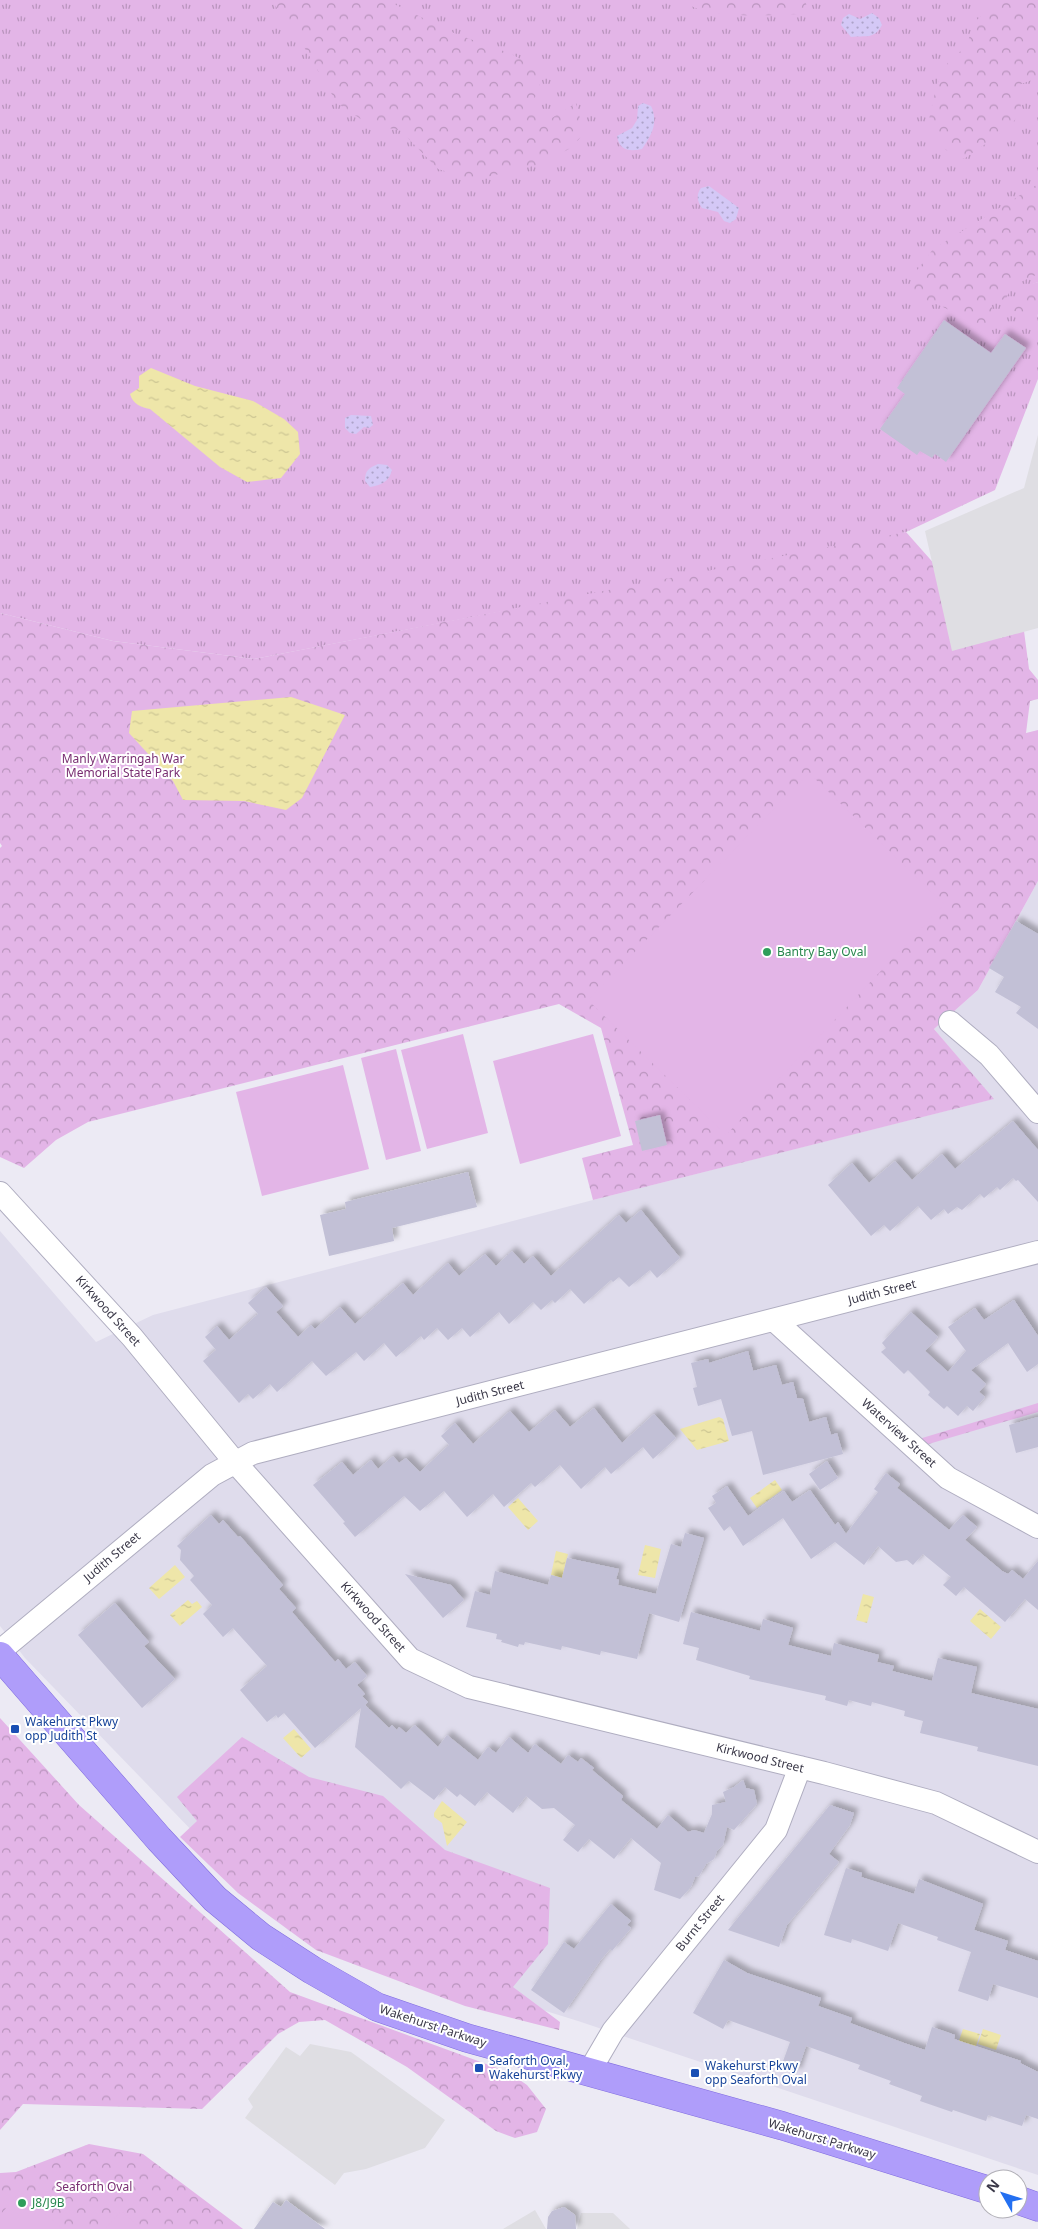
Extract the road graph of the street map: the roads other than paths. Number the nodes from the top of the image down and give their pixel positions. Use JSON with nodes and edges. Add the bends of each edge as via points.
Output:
{"nodes":[{"id":1,"x":950,"y":1022,"type":"dead end"},
{"id":2,"x":1038,"y":1112,"type":"edge"},
{"id":3,"x":0,"y":1193,"type":"edge"},
{"id":4,"x":1038,"y":1252,"type":"edge"},
{"id":5,"x":774,"y":1320,"type":"junction"},
{"id":6,"x":234,"y":1461,"type":"junction"},
{"id":7,"x":1038,"y":1527,"type":"edge"},
{"id":8,"x":0,"y":1650,"type":"edge"},
{"id":9,"x":0,"y":1656,"type":"edge"},
{"id":10,"x":800,"y":1767,"type":"junction"},
{"id":11,"x":1038,"y":1852,"type":"edge"},
{"id":12,"x":589,"y":2072,"type":"junction"},
{"id":13,"x":978,"y":2187,"type":"edge"}],
"edges":[{"from":1,"to":2,"type":"street","via":[[989,1055]]},
{"from":3,"to":6,"type":"street","name":"Kirkwood Street","via":[[132,1337]]},
{"from":4,"to":5,"type":"street","name":"Judith Street"},
{"from":5,"to":6,"type":"street","name":"Judith Street","via":[[253,1453]]},
{"from":5,"to":7,"type":"street","name":"Waterview Street","via":[[948,1478]]},
{"from":6,"to":8,"type":"street","name":"Judith Street","via":[[212,1475]]},
{"from":6,"to":10,"type":"street","name":"Kirkwood Street","via":[[410,1659],[469,1687]]},
{"from":9,"to":12,"type":"main road","name":"Wakehurst Parkway","via":[[159,1839],[215,1899],[262,1937],[378,2007],[447,2032]]},
{"from":10,"to":11,"type":"street","name":"Kirkwood Street","via":[[936,1803]]},
{"from":10,"to":12,"type":"street","name":"Burnt Street","via":[[776,1830],[613,2031]]},
{"from":12,"to":13,"type":"main road","name":"Wakehurst Parkway","via":[[783,2126]]}]}
